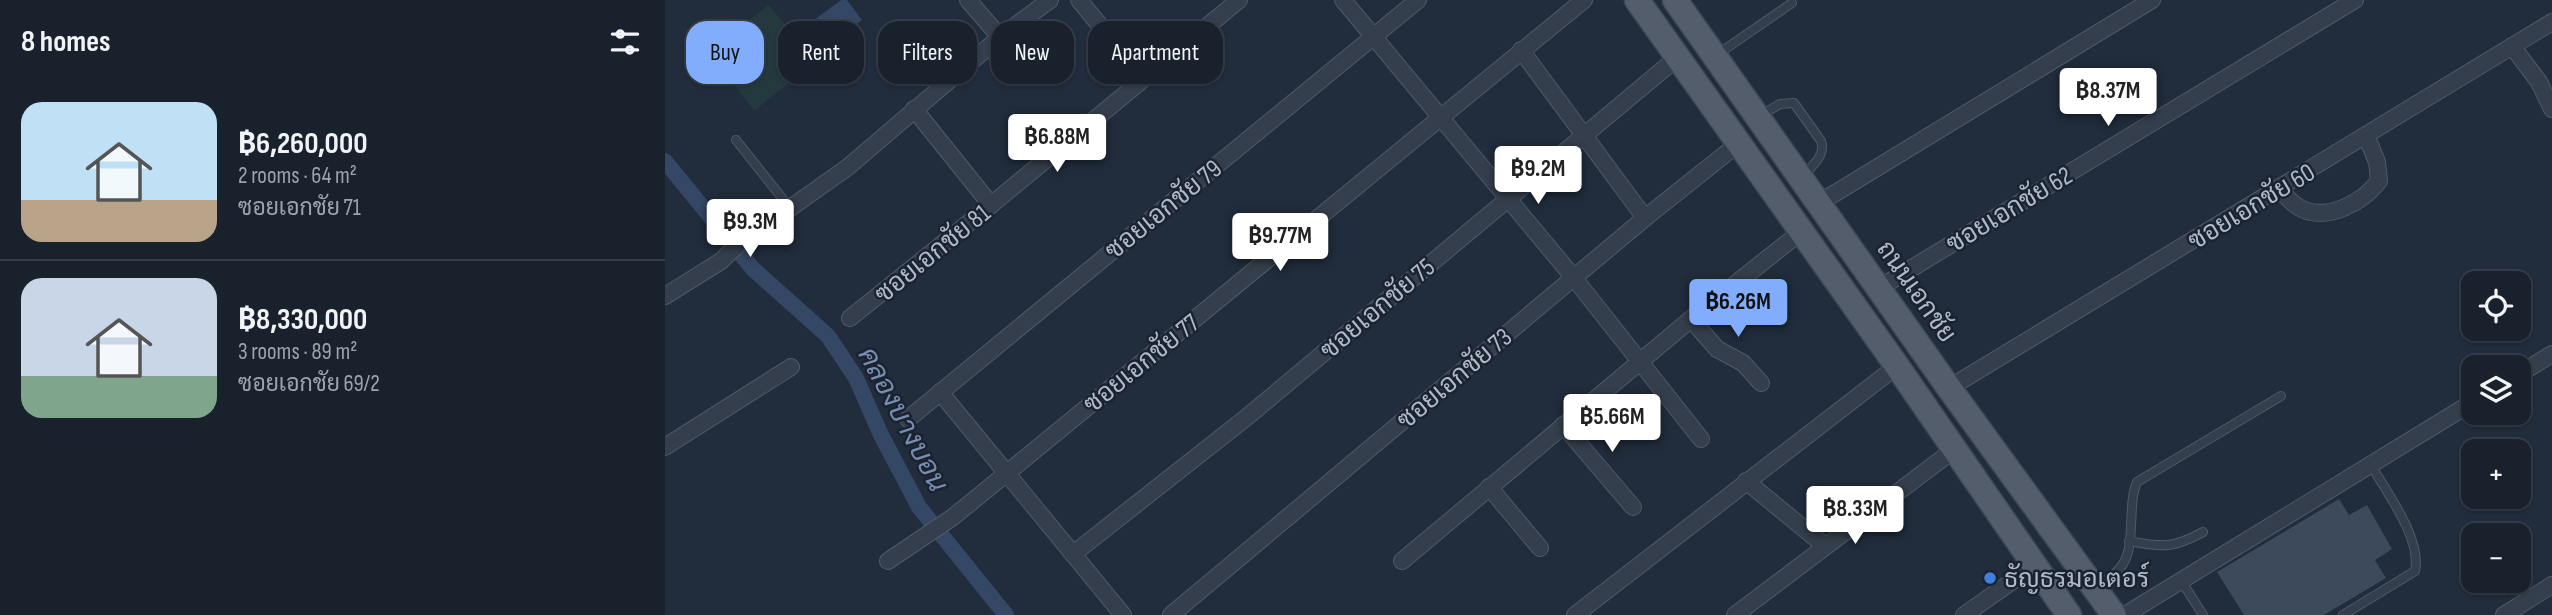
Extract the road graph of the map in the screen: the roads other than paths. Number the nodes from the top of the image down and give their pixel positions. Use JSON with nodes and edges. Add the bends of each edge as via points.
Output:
{"nodes":[{"id":1,"x":968,"y":0,"type":"edge"},
{"id":2,"x":1051,"y":0,"type":"edge"},
{"id":3,"x":1079,"y":0,"type":"edge"},
{"id":4,"x":1239,"y":0,"type":"edge"},
{"id":5,"x":1343,"y":0,"type":"edge"},
{"id":6,"x":1418,"y":0,"type":"edge"},
{"id":7,"x":1584,"y":0,"type":"edge"},
{"id":8,"x":1675,"y":0,"type":"edge"},
{"id":9,"x":2152,"y":0,"type":"edge"},
{"id":10,"x":2355,"y":0,"type":"edge"},
{"id":11,"x":1645,"y":3,"type":"edge"},
{"id":12,"x":1792,"y":3,"type":"dead end"},
{"id":13,"x":1022,"y":21,"type":"edge"},
{"id":14,"x":1096,"y":21,"type":"edge"},
{"id":15,"x":1213,"y":21,"type":"edge"},
{"id":16,"x":2552,"y":22,"type":"edge"},
{"id":17,"x":991,"y":27,"type":"edge"},
{"id":18,"x":1373,"y":36,"type":"junction"},
{"id":19,"x":991,"y":45,"type":"edge"},
{"id":20,"x":2512,"y":46,"type":"junction"},
{"id":21,"x":1521,"y":50,"type":"junction"},
{"id":22,"x":1715,"y":56,"type":"junction"},
{"id":23,"x":1678,"y":57,"type":"junction"},
{"id":24,"x":1136,"y":84,"type":"edge"},
{"id":25,"x":914,"y":109,"type":"junction"},
{"id":26,"x":2552,"y":109,"type":"edge"},
{"id":27,"x":1758,"y":116,"type":"junction"},
{"id":28,"x":1439,"y":118,"type":"junction"},
{"id":29,"x":2366,"y":135,"type":"junction"},
{"id":30,"x":1584,"y":137,"type":"junction"},
{"id":31,"x":736,"y":140,"type":"dead end"},
{"id":32,"x":1739,"y":144,"type":"junction"},
{"id":33,"x":1802,"y":178,"type":"junction"},
{"id":34,"x":2279,"y":189,"type":"junction"},
{"id":35,"x":1508,"y":198,"type":"junction"},
{"id":36,"x":1819,"y":203,"type":"junction"},
{"id":37,"x":991,"y":205,"type":"junction"},
{"id":38,"x":790,"y":208,"type":"junction"},
{"id":39,"x":1645,"y":219,"type":"junction"},
{"id":40,"x":1802,"y":231,"type":"junction"},
{"id":41,"x":1574,"y":278,"type":"junction"},
{"id":42,"x":1879,"y":288,"type":"junction"},
{"id":43,"x":665,"y":296,"type":"edge"},
{"id":44,"x":850,"y":318,"type":"dead end"},
{"id":45,"x":1691,"y":319,"type":"junction"},
{"id":46,"x":2552,"y":354,"type":"edge"},
{"id":47,"x":1639,"y":363,"type":"junction"},
{"id":48,"x":1897,"y":366,"type":"junction"},
{"id":49,"x":2531,"y":366,"type":"edge"},
{"id":50,"x":791,"y":367,"type":"dead end"},
{"id":51,"x":1761,"y":383,"type":"dead end"},
{"id":52,"x":1949,"y":388,"type":"junction"},
{"id":53,"x":940,"y":392,"type":"junction"},
{"id":54,"x":2281,"y":396,"type":"dead end"},
{"id":55,"x":2461,"y":409,"type":"edge"},
{"id":56,"x":908,"y":419,"type":"dead end"},
{"id":57,"x":1563,"y":425,"type":"junction"},
{"id":58,"x":1701,"y":439,"type":"dead end"},
{"id":59,"x":665,"y":447,"type":"edge"},
{"id":60,"x":1955,"y":449,"type":"junction"},
{"id":61,"x":2371,"y":465,"type":"junction"},
{"id":62,"x":1007,"y":473,"type":"junction"},
{"id":63,"x":1746,"y":481,"type":"junction"},
{"id":64,"x":1489,"y":487,"type":"junction"},
{"id":65,"x":1633,"y":507,"type":"dead end"},
{"id":66,"x":2203,"y":533,"type":"dead end"},
{"id":67,"x":2129,"y":541,"type":"junction"},
{"id":68,"x":1825,"y":546,"type":"junction"},
{"id":69,"x":1540,"y":548,"type":"dead end"},
{"id":70,"x":1073,"y":554,"type":"junction"},
{"id":71,"x":888,"y":561,"type":"dead end"},
{"id":72,"x":1402,"y":561,"type":"dead end"},
{"id":73,"x":2034,"y":566,"type":"junction"},
{"id":74,"x":2182,"y":582,"type":"junction"},
{"id":75,"x":2552,"y":585,"type":"edge"},
{"id":76,"x":2094,"y":588,"type":"junction"},
{"id":77,"x":1584,"y":612,"type":"edge"},
{"id":78,"x":1123,"y":615,"type":"edge"},
{"id":79,"x":1171,"y":615,"type":"edge"},
{"id":80,"x":1735,"y":615,"type":"edge"},
{"id":81,"x":1964,"y":615,"type":"edge"},
{"id":82,"x":2069,"y":615,"type":"edge"},
{"id":83,"x":2114,"y":615,"type":"edge"},
{"id":84,"x":2126,"y":615,"type":"edge"},
{"id":85,"x":2203,"y":615,"type":"edge"},
{"id":86,"x":2343,"y":615,"type":"edge"},
{"id":87,"x":2504,"y":615,"type":"edge"}],
"edges":[{"from":1,"to":17,"type":"street"},
{"from":2,"to":13,"type":"street"},
{"from":3,"to":14,"type":"street"},
{"from":4,"to":15,"type":"street","name":"ซอยเอกชัย 81"},
{"from":5,"to":18,"type":"street"},
{"from":6,"to":18,"type":"street","name":"ซอยเอกชัย 79"},
{"from":7,"to":21,"type":"street","name":"ซอยเอกชัย 77"},
{"from":8,"to":22,"type":"main road","name":"ถนนเอกชัย"},
{"from":9,"to":36,"type":"street"},
{"from":10,"to":42,"type":"street","name":"ซอยเอกชัย 62"},
{"from":11,"to":23,"type":"main road"},
{"from":12,"to":22,"type":"lane"},
{"from":16,"to":20,"type":"street","name":"ซอยเอกชัย 60"},
{"from":18,"to":28,"type":"street"},
{"from":18,"to":53,"type":"street","name":"ซอยเอกชัย 79"},
{"from":19,"to":25,"type":"street"},
{"from":20,"to":26,"type":"street"},
{"from":20,"to":29,"type":"street","name":"ซอยเอกชัย 60"},
{"from":21,"to":28,"type":"street","name":"ซอยเอกชัย 77"},
{"from":21,"to":30,"type":"street"},
{"from":22,"to":27,"type":"main road","name":"ถนนเอกชัย"},
{"from":23,"to":30,"type":"street","name":"ซอยเอกชัย 75"},
{"from":23,"to":32,"type":"main road"},
{"from":24,"to":37,"type":"street","name":"ซอยเอกชัย 81"},
{"from":25,"to":37,"type":"street"},
{"from":25,"to":38,"type":"street","via":[[848,167]]},
{"from":27,"to":33,"type":"main road","name":"ถนนเอกชัย"},
{"from":27,"to":33,"type":"lane","via":[[1780,104],[1794,103],[1821,141],[1822,154]]},
{"from":28,"to":35,"type":"street"},
{"from":28,"to":62,"type":"street","name":"ซอยเอกชัย 77"},
{"from":29,"to":34,"type":"street","name":"ซอยเอกชัย 60"},
{"from":29,"to":34,"type":"street","via":[[2379,181],[2369,193],[2330,213],[2312,213],[2297,207]]},
{"from":30,"to":35,"type":"street","name":"ซอยเอกชัย 75"},
{"from":30,"to":39,"type":"street"},
{"from":31,"to":38,"type":"lane"},
{"from":32,"to":39,"type":"street","name":"ซอยเอกชัย 73"},
{"from":32,"to":40,"type":"main road"},
{"from":33,"to":36,"type":"main road","name":"ถนนเอกชัย"},
{"from":34,"to":52,"type":"street","name":"ซอยเอกชัย 60"},
{"from":35,"to":41,"type":"street"},
{"from":35,"to":70,"type":"street","name":"ซอยเอกชัย 75","via":[[1258,408]]},
{"from":36,"to":42,"type":"main road","name":"ถนนเอกชัย"},
{"from":37,"to":44,"type":"street","name":"ซอยเอกชัย 81"},
{"from":38,"to":43,"type":"street","via":[[753,230],[721,261]]},
{"from":39,"to":41,"type":"street","name":"ซอยเอกชัย 73"},
{"from":40,"to":45,"type":"street"},
{"from":40,"to":48,"type":"main road"},
{"from":41,"to":47,"type":"street"},
{"from":41,"to":79,"type":"street","name":"ซอยเอกชัย 73"},
{"from":42,"to":52,"type":"main road","name":"ถนนเอกชัย"},
{"from":45,"to":47,"type":"street"},
{"from":45,"to":51,"type":"street","via":[[1717,349],[1743,363]]},
{"from":46,"to":49,"type":"street"},
{"from":47,"to":57,"type":"street"},
{"from":47,"to":58,"type":"street"},
{"from":48,"to":60,"type":"main road"},
{"from":48,"to":63,"type":"street"},
{"from":50,"to":59,"type":"street"},
{"from":52,"to":76,"type":"main road","name":"ถนนเอกชัย"},
{"from":53,"to":56,"type":"street","name":"ซอยเอกชัย 79"},
{"from":53,"to":62,"type":"street"},
{"from":54,"to":67,"type":"lane","via":[[2137,482]]},
{"from":55,"to":61,"type":"street"},
{"from":57,"to":64,"type":"street"},
{"from":57,"to":65,"type":"street"},
{"from":60,"to":68,"type":"street"},
{"from":60,"to":73,"type":"main road"},
{"from":61,"to":74,"type":"street"},
{"from":61,"to":86,"type":"lane","via":[[2409,533],[2417,562],[2415,571]]},
{"from":62,"to":70,"type":"street"},
{"from":62,"to":71,"type":"street","name":"ซอยเอกชัย 77"},
{"from":63,"to":68,"type":"street"},
{"from":63,"to":77,"type":"street"},
{"from":64,"to":69,"type":"street"},
{"from":64,"to":72,"type":"street"},
{"from":66,"to":67,"type":"lane","via":[[2168,546]]},
{"from":67,"to":76,"type":"lane","via":[[2119,569]]},
{"from":68,"to":80,"type":"street"},
{"from":70,"to":78,"type":"street"},
{"from":73,"to":81,"type":"street"},
{"from":73,"to":82,"type":"main road"},
{"from":74,"to":84,"type":"street"},
{"from":74,"to":85,"type":"lane"},
{"from":75,"to":87,"type":"street"},
{"from":76,"to":83,"type":"main road","name":"ถนนเอกชัย"}]}
